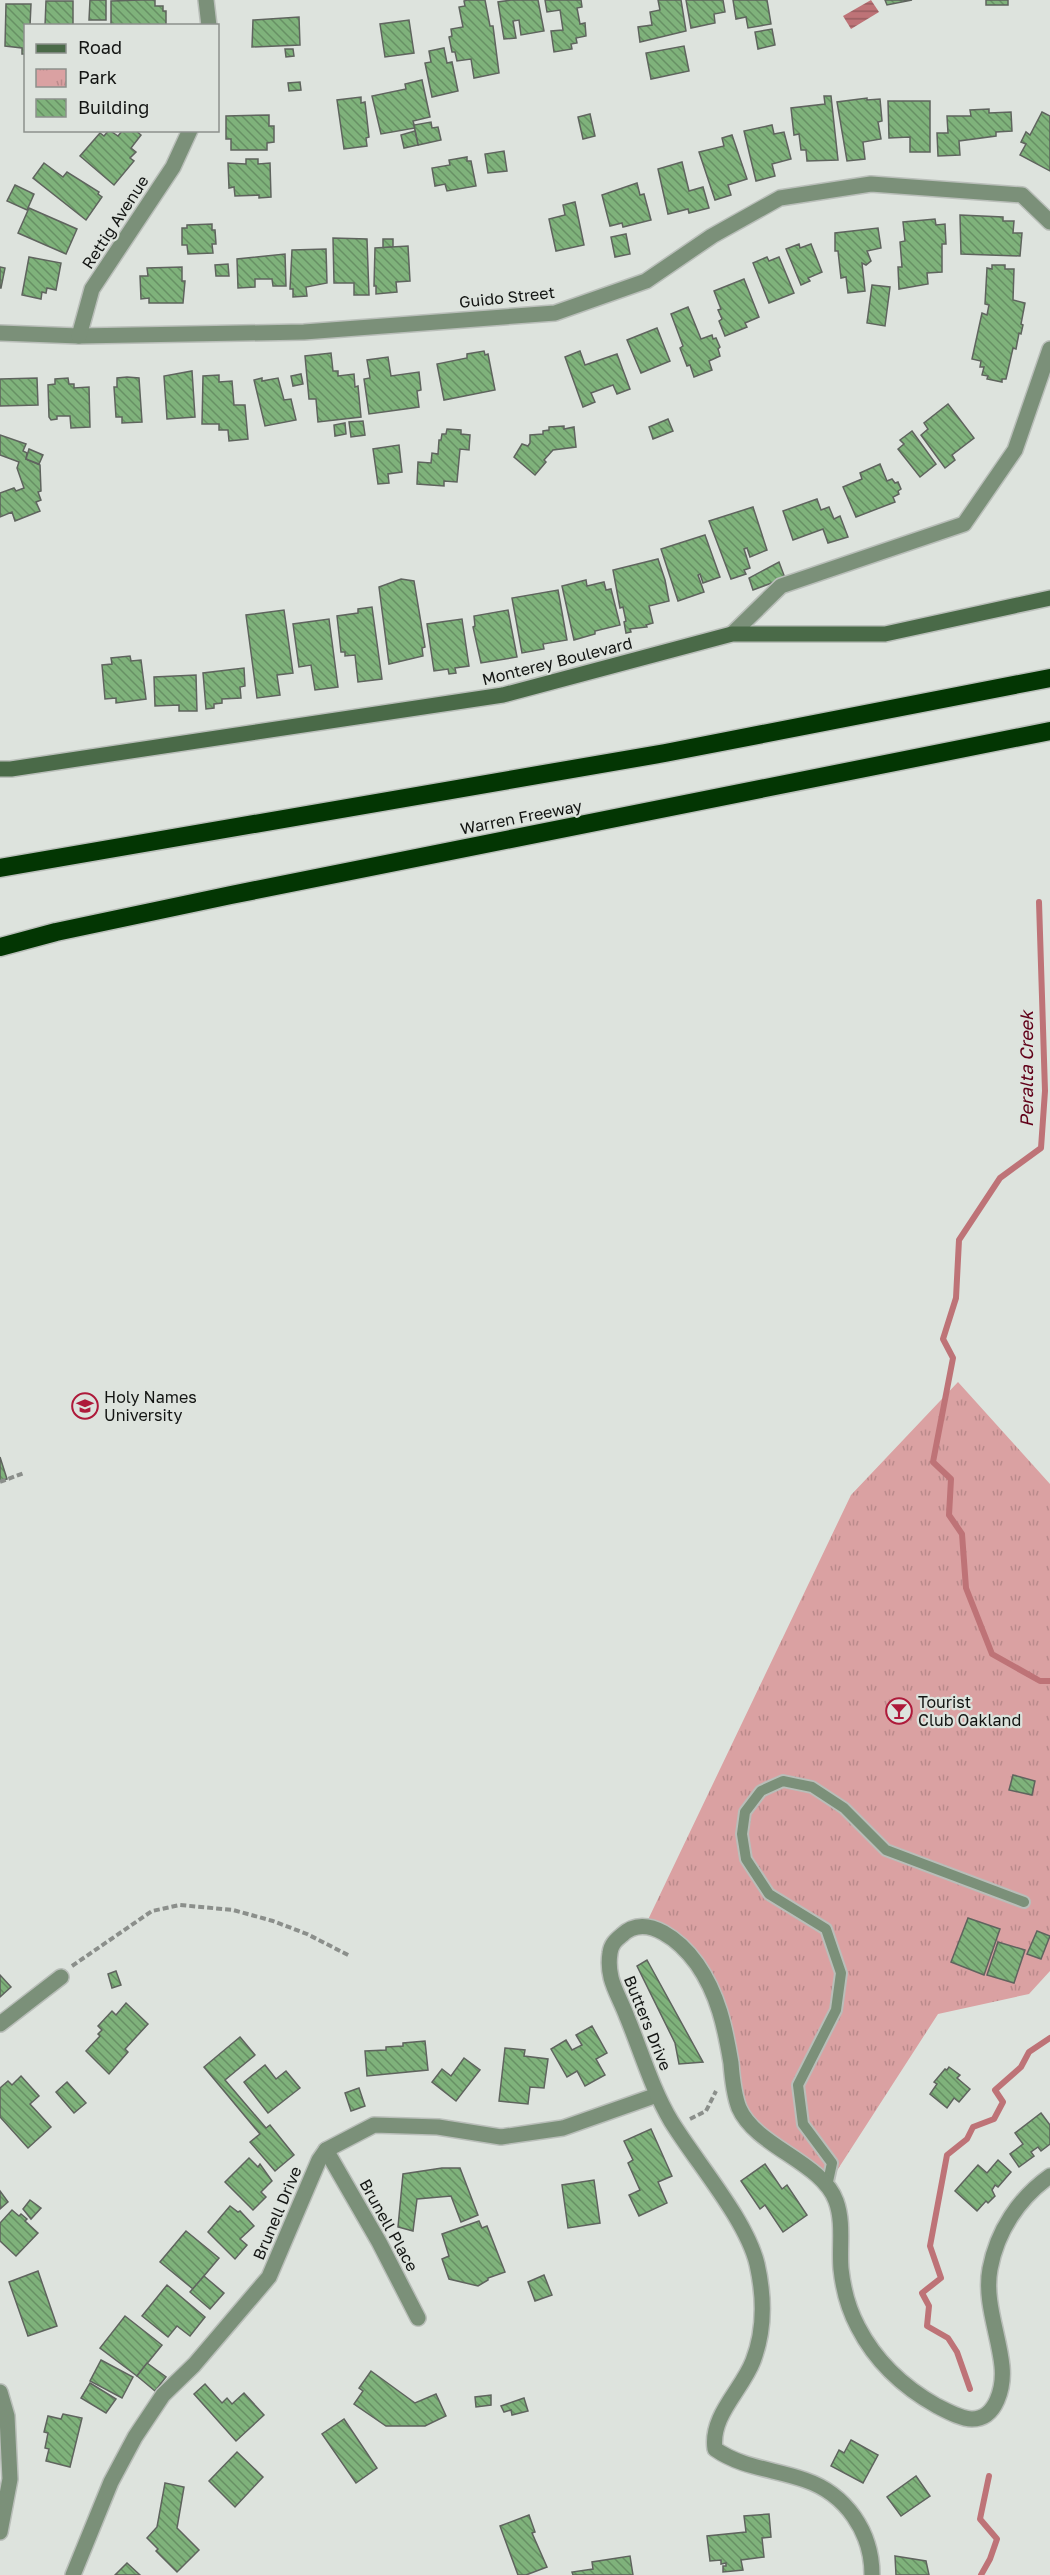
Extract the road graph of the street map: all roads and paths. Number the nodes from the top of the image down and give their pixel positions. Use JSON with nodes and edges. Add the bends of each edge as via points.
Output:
{"nodes":[{"id":1,"x":206,"y":0,"type":"edge"},
{"id":2,"x":209,"y":24,"type":"edge"},
{"id":3,"x":189,"y":132,"type":"edge"},
{"id":4,"x":1050,"y":222,"type":"edge"},
{"id":5,"x":0,"y":333,"type":"edge"},
{"id":6,"x":79,"y":336,"type":"junction"},
{"id":7,"x":1050,"y":349,"type":"edge"},
{"id":8,"x":1050,"y":598,"type":"edge"},
{"id":9,"x":732,"y":634,"type":"junction"},
{"id":10,"x":1050,"y":678,"type":"edge"},
{"id":11,"x":1050,"y":731,"type":"edge"},
{"id":12,"x":0,"y":769,"type":"edge"},
{"id":13,"x":0,"y":868,"type":"edge"},
{"id":14,"x":0,"y":947,"type":"edge"},
{"id":15,"x":24,"y":1473,"type":"dead end"},
{"id":16,"x":0,"y":1482,"type":"edge"},
{"id":17,"x":1024,"y":1902,"type":"dead end"},
{"id":18,"x":350,"y":1956,"type":"dead end"},
{"id":19,"x":61,"y":1977,"type":"joint"},
{"id":20,"x":0,"y":2024,"type":"edge"},
{"id":21,"x":732,"y":2071,"type":"junction"},
{"id":22,"x":657,"y":2095,"type":"junction"},
{"id":23,"x":670,"y":2119,"type":"junction"},
{"id":24,"x":326,"y":2150,"type":"junction"},
{"id":25,"x":1050,"y":2176,"type":"edge"},
{"id":26,"x":827,"y":2186,"type":"junction"},
{"id":27,"x":418,"y":2318,"type":"dead end"},
{"id":28,"x":0,"y":2392,"type":"edge"},
{"id":29,"x":0,"y":2532,"type":"edge"},
{"id":30,"x":73,"y":2575,"type":"edge"},
{"id":31,"x":872,"y":2575,"type":"edge"}],
"edges":[{"from":1,"to":2,"type":"street"},
{"from":3,"to":6,"type":"street","name":"Rettig Avenue","via":[[173,167],[92,289]]},
{"from":4,"to":6,"type":"street","name":"Guido Street","via":[[1022,195],[871,184],[780,198],[712,236],[646,281],[555,313],[304,332]]},
{"from":5,"to":6,"type":"street","name":"Guido Street"},
{"from":7,"to":9,"type":"street","via":[[1015,450],[964,524],[781,586]]},
{"from":8,"to":9,"type":"street","name":"Monterey Boulevard","via":[[885,634]]},
{"from":9,"to":12,"type":"street","name":"Monterey Boulevard","via":[[503,695]]},
{"from":10,"to":13,"type":"highway","via":[[665,753]]},
{"from":11,"to":14,"type":"highway","name":"Warren Freeway","via":[[231,895]]},
{"from":15,"to":16,"type":"path"},
{"from":17,"to":26,"type":"lane","via":[[886,1850],[844,1808],[812,1787],[783,1781],[760,1791],[745,1812],[742,1834],[746,1859],[769,1894],[826,1929],[842,1973],[836,2010],[798,2085],[803,2124],[832,2163]]},
{"from":18,"to":19,"type":"path","via":[[273,1921],[233,1910],[180,1905],[152,1911],[75,1963]]},
{"from":19,"to":20,"type":"street"},
{"from":21,"to":22,"type":"street","name":"Butters Drive","via":[[724,2021],[709,1981],[689,1953],[668,1934],[645,1926],[627,1930],[611,1946],[608,1973]]},
{"from":21,"to":23,"type":"path","via":[[719,2085],[706,2111],[684,2122]]},
{"from":21,"to":26,"type":"street","name":"Butters Drive","via":[[739,2108],[753,2126]]},
{"from":22,"to":23,"type":"street","name":"Butters Drive"},
{"from":22,"to":24,"type":"street","via":[[563,2128],[501,2137],[438,2127],[374,2125]]},
{"from":23,"to":31,"type":"street","name":"Butters Drive","via":[[746,2234],[762,2300],[761,2334],[752,2364],[720,2417],[713,2436],[715,2449],[750,2466],[806,2480],[833,2495],[854,2513],[867,2542]]},
{"from":24,"to":27,"type":"street","name":"Brunell Place","via":[[380,2242]]},
{"from":24,"to":30,"type":"street","name":"Brunell Drive","via":[[269,2277],[164,2396],[135,2437],[111,2482]]},
{"from":25,"to":26,"type":"street","name":"Butters Drive","via":[[1019,2203],[1004,2228],[990,2267],[988,2283],[1002,2368],[1001,2388],[994,2407],[985,2417],[970,2419],[920,2396],[887,2370],[869,2347],[845,2291],[836,2200]]},
{"from":28,"to":29,"type":"street","via":[[7,2416],[10,2479]]}]}
